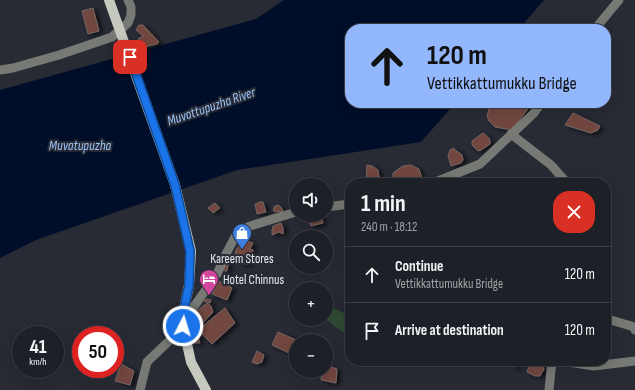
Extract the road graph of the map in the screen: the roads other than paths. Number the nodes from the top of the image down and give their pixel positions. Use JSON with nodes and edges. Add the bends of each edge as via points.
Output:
{"nodes":[{"id":1,"x":109,"y":0,"type":"edge"},
{"id":2,"x":128,"y":0,"type":"edge"},
{"id":3,"x":619,"y":0,"type":"edge"},
{"id":4,"x":599,"y":24,"type":"edge"},
{"id":5,"x":0,"y":70,"type":"edge"},
{"id":6,"x":538,"y":108,"type":"edge"},
{"id":7,"x":511,"y":134,"type":"junction"},
{"id":8,"x":445,"y":178,"type":"edge"},
{"id":9,"x":563,"y":178,"type":"edge"},
{"id":10,"x":345,"y":205,"type":"edge"},
{"id":11,"x":333,"y":206,"type":"edge"},
{"id":12,"x":289,"y":214,"type":"edge"},
{"id":13,"x":184,"y":320,"type":"junction"},
{"id":14,"x":611,"y":320,"type":"edge"},
{"id":15,"x":634,"y":327,"type":"edge"},
{"id":16,"x":635,"y":361,"type":"edge"},
{"id":17,"x":611,"y":362,"type":"edge"},
{"id":18,"x":551,"y":366,"type":"edge"},
{"id":19,"x":140,"y":390,"type":"edge"},
{"id":20,"x":206,"y":390,"type":"edge"},
{"id":21,"x":549,"y":390,"type":"edge"}],
"edges":[{"from":1,"to":13,"type":"main road","bridge":true,"via":[[175,185],[190,251]]},
{"from":2,"to":5,"type":"street","via":[[131,8],[128,23],[112,37],[59,55]]},
{"from":3,"to":4,"type":"street"},
{"from":6,"to":7,"type":"street"},
{"from":7,"to":8,"type":"street","via":[[480,164]]},
{"from":7,"to":9,"type":"street","via":[[551,165]]},
{"from":10,"to":11,"type":"street"},
{"from":12,"to":13,"type":"street","via":[[250,226],[237,233],[217,274]]},
{"from":13,"to":19,"type":"street","via":[[170,339],[147,362]]},
{"from":13,"to":20,"type":"main road","via":[[191,362]]},
{"from":14,"to":15,"type":"street"},
{"from":16,"to":17,"type":"street"},
{"from":18,"to":21,"type":"street"}]}
